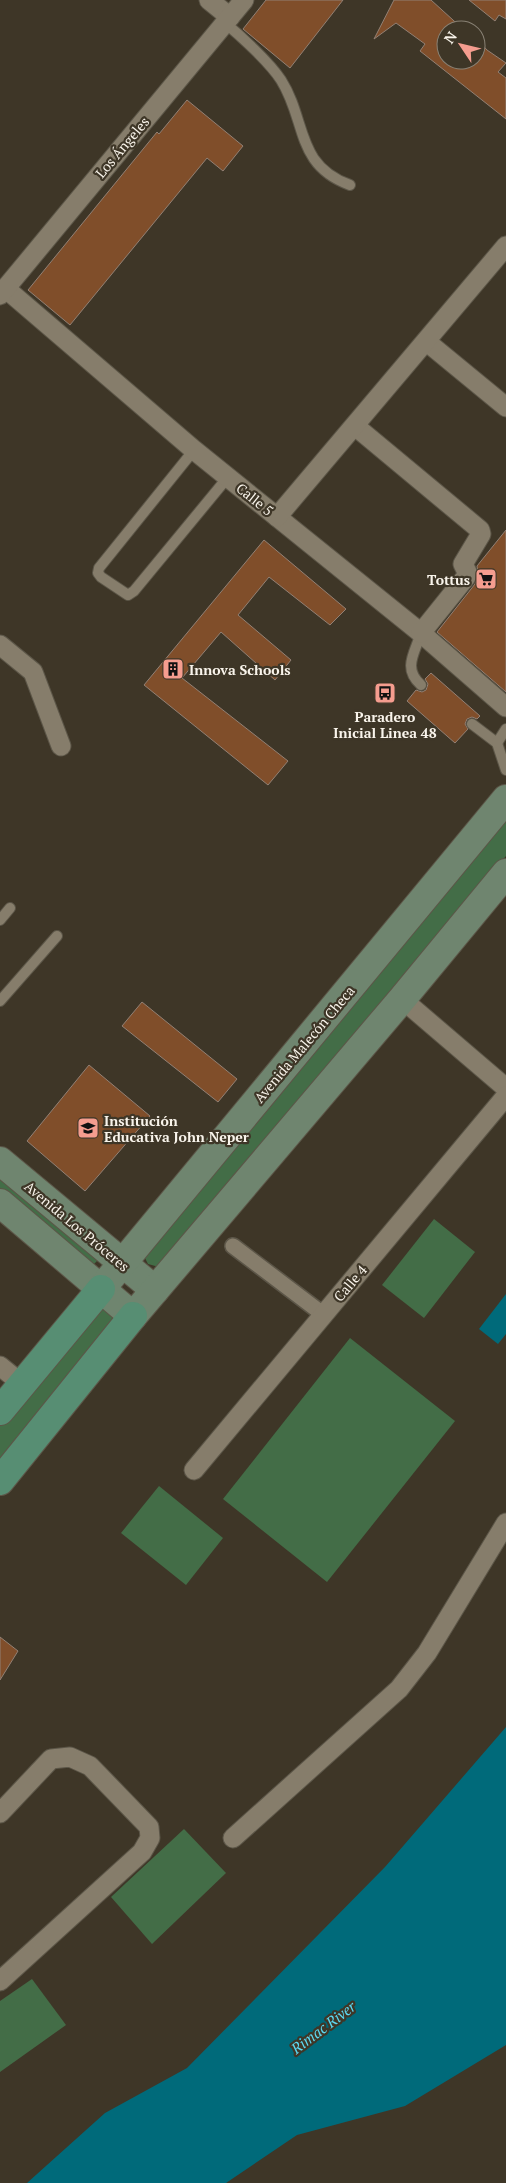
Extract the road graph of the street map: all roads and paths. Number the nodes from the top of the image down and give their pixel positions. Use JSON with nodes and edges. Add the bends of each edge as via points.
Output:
{"nodes":[{"id":1,"x":209,"y":0,"type":"edge"},
{"id":2,"x":244,"y":0,"type":"edge"},
{"id":3,"x":227,"y":20,"type":"junction"},
{"id":4,"x":350,"y":184,"type":"dead end"},
{"id":5,"x":502,"y":257,"type":"edge"},
{"id":6,"x":2,"y":292,"type":"edge"},
{"id":7,"x":427,"y":342,"type":"junction"},
{"id":8,"x":506,"y":407,"type":"edge"},
{"id":9,"x":355,"y":426,"type":"junction"},
{"id":10,"x":194,"y":450,"type":"junction"},
{"id":11,"x":228,"y":477,"type":"junction"},
{"id":12,"x":277,"y":517,"type":"junction"},
{"id":13,"x":421,"y":633,"type":"junction"},
{"id":14,"x":0,"y":645,"type":"edge"},
{"id":15,"x":421,"y":684,"type":"dead end"},
{"id":16,"x":506,"y":707,"type":"edge"},
{"id":17,"x":472,"y":724,"type":"dead end"},
{"id":18,"x":506,"y":729,"type":"edge"},
{"id":19,"x":497,"y":743,"type":"junction"},
{"id":20,"x":61,"y":746,"type":"dead end"},
{"id":21,"x":506,"y":770,"type":"edge"},
{"id":22,"x":506,"y":799,"type":"edge"},
{"id":23,"x":506,"y":873,"type":"edge"},
{"id":24,"x":10,"y":908,"type":"dead end"},
{"id":25,"x":0,"y":920,"type":"edge"},
{"id":26,"x":57,"y":936,"type":"dead end"},
{"id":27,"x":402,"y":999,"type":"junction"},
{"id":28,"x":0,"y":1001,"type":"edge"},
{"id":29,"x":506,"y":1088,"type":"edge"},
{"id":30,"x":506,"y":1096,"type":"edge"},
{"id":31,"x":0,"y":1161,"type":"edge"},
{"id":32,"x":0,"y":1203,"type":"edge"},
{"id":33,"x":233,"y":1246,"type":"dead end"},
{"id":34,"x":122,"y":1264,"type":"junction"},
{"id":35,"x":101,"y":1289,"type":"junction"},
{"id":36,"x":155,"y":1290,"type":"junction"},
{"id":37,"x":324,"y":1315,"type":"junction"},
{"id":38,"x":133,"y":1316,"type":"junction"},
{"id":39,"x":0,"y":1366,"type":"edge"},
{"id":40,"x":22,"y":1384,"type":"junction"},
{"id":41,"x":0,"y":1411,"type":"edge"},
{"id":42,"x":194,"y":1470,"type":"dead end"},
{"id":43,"x":0,"y":1481,"type":"edge"},
{"id":44,"x":506,"y":1522,"type":"edge"},
{"id":45,"x":0,"y":1813,"type":"edge"},
{"id":46,"x":233,"y":1838,"type":"dead end"},
{"id":47,"x":0,"y":1981,"type":"edge"}],
"edges":[{"from":1,"to":3,"type":"street"},
{"from":2,"to":3,"type":"street","name":"Los Ángeles"},
{"from":3,"to":4,"type":"lane","via":[[281,80],[307,149],[315,160],[336,179]]},
{"from":3,"to":6,"type":"street","name":"Los Ángeles"},
{"from":5,"to":7,"type":"street"},
{"from":6,"to":10,"type":"street","name":"Calle 5"},
{"from":7,"to":8,"type":"street"},
{"from":7,"to":9,"type":"street"},
{"from":9,"to":12,"type":"street"},
{"from":9,"to":13,"type":"street","via":[[480,530],[481,534],[464,564],[466,577]]},
{"from":10,"to":11,"type":"street","name":"Calle 5"},
{"from":10,"to":11,"type":"lane","via":[[100,568],[98,573],[101,577],[128,595],[134,591]]},
{"from":11,"to":12,"type":"street","name":"Calle 5"},
{"from":12,"to":13,"type":"street","name":"Calle 5"},
{"from":13,"to":15,"type":"lane","via":[[410,666],[413,678]]},
{"from":13,"to":16,"type":"street","name":"Calle 5"},
{"from":14,"to":20,"type":"street","via":[[33,672]]},
{"from":17,"to":19,"type":"lane"},
{"from":18,"to":19,"type":"lane"},
{"from":19,"to":21,"type":"lane"},
{"from":22,"to":34,"type":"main road","name":"Avenida Malecón Checa"},
{"from":23,"to":27,"type":"main road"},
{"from":24,"to":25,"type":"lane"},
{"from":26,"to":28,"type":"lane"},
{"from":27,"to":29,"type":"street"},
{"from":27,"to":36,"type":"main road"},
{"from":30,"to":37,"type":"street","name":"Calle 4"},
{"from":31,"to":34,"type":"main road","name":"Avenida Los Próceres"},
{"from":32,"to":35,"type":"main road"},
{"from":33,"to":37,"type":"street"},
{"from":34,"to":35,"type":"main road","name":"Avenida Malecón Checa"},
{"from":34,"to":36,"type":"main road","name":"Avenida Los Próceres"},
{"from":35,"to":38,"type":"main road"},
{"from":35,"to":40,"type":"main road"},
{"from":36,"to":38,"type":"main road"},
{"from":37,"to":42,"type":"street","name":"Calle 4"},
{"from":38,"to":43,"type":"main road"},
{"from":39,"to":40,"type":"street"},
{"from":40,"to":41,"type":"main road"},
{"from":44,"to":46,"type":"street","via":[[427,1653],[399,1689]]},
{"from":45,"to":47,"type":"street","via":[[51,1759],[70,1757],[90,1766],[149,1827],[150,1838],[142,1852]]}]}
